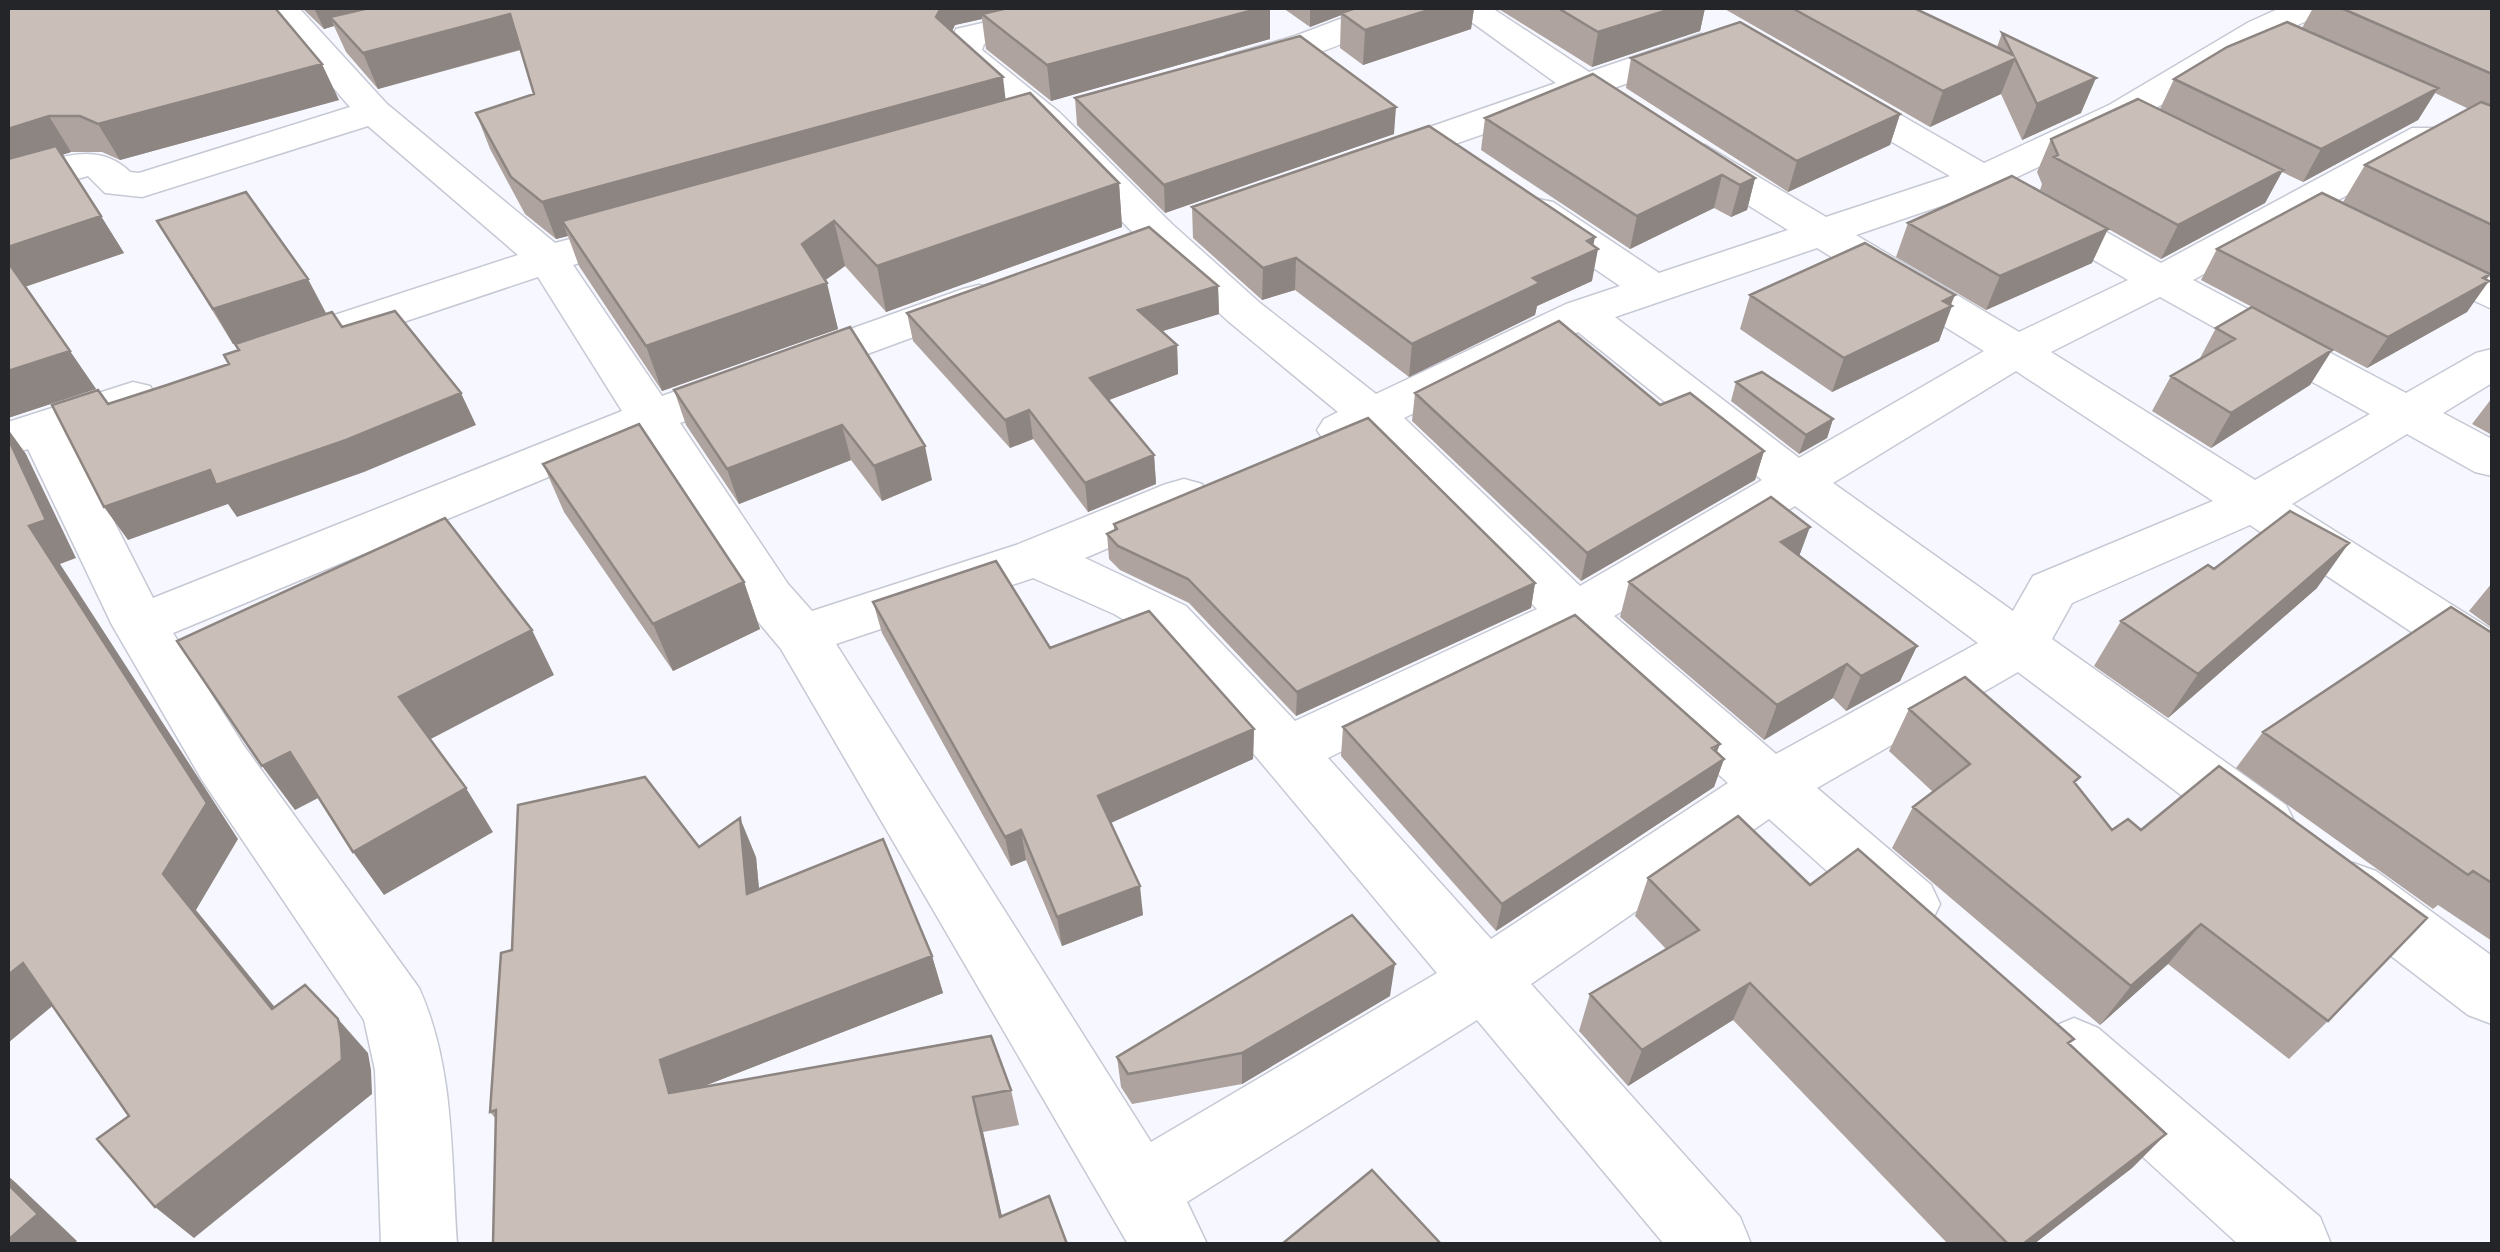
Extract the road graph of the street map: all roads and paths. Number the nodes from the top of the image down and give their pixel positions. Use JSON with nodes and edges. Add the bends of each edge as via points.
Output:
{"nodes":[{"id":1,"x":281,"y":8,"type":"edge"},
{"id":2,"x":1088,"y":8,"type":"edge"},
{"id":3,"x":1399,"y":8,"type":"edge"},
{"id":4,"x":1468,"y":8,"type":"edge"},
{"id":5,"x":1692,"y":8,"type":"edge"},
{"id":6,"x":1269,"y":16,"type":"dead end"},
{"id":7,"x":2273,"y":24,"type":"edge"},
{"id":8,"x":1324,"y":56,"type":"junction"},
{"id":9,"x":1800,"y":72,"type":"edge"},
{"id":10,"x":1195,"y":76,"type":"edge"},
{"id":11,"x":1582,"y":84,"type":"junction"},
{"id":12,"x":2421,"y":103,"type":"edge"},
{"id":13,"x":374,"y":112,"type":"junction"},
{"id":14,"x":1341,"y":171,"type":"edge"},
{"id":15,"x":1981,"y":178,"type":"junction"},
{"id":16,"x":8,"y":186,"type":"edge"},
{"id":17,"x":1512,"y":193,"type":"edge"},
{"id":18,"x":1815,"y":232,"type":"junction"},
{"id":19,"x":604,"y":242,"type":"edge"},
{"id":20,"x":2389,"y":244,"type":"edge"},
{"id":21,"x":547,"y":258,"type":"junction"},
{"id":22,"x":2161,"y":280,"type":"junction"},
{"id":23,"x":1011,"y":286,"type":"edge"},
{"id":24,"x":1654,"y":289,"type":"junction"},
{"id":25,"x":2492,"y":296,"type":"edge"},
{"id":26,"x":1582,"y":313,"type":"junction"},
{"id":27,"x":2017,"y":352,"type":"junction"},
{"id":28,"x":2492,"y":363,"type":"edge"},
{"id":29,"x":229,"y":365,"type":"edge"},
{"id":30,"x":173,"y":384,"type":"edge"},
{"id":31,"x":2410,"y":416,"type":"junction"},
{"id":32,"x":1374,"y":417,"type":"junction"},
{"id":33,"x":648,"y":418,"type":"junction"},
{"id":34,"x":25,"y":433,"type":"edge"},
{"id":35,"x":1302,"y":446,"type":"edge"},
{"id":36,"x":2492,"y":460,"type":"edge"},
{"id":37,"x":1231,"y":476,"type":"edge"},
{"id":38,"x":1797,"y":482,"type":"junction"},
{"id":39,"x":2253,"y":504,"type":"junction"},
{"id":40,"x":1035,"y":558,"type":"junction"},
{"id":41,"x":1575,"y":614,"type":"junction"},
{"id":42,"x":139,"y":625,"type":"junction"},
{"id":43,"x":801,"y":635,"type":"junction"},
{"id":44,"x":2022,"y":644,"type":"junction"},
{"id":45,"x":2492,"y":657,"type":"edge"},
{"id":46,"x":1286,"y":752,"type":"junction"},
{"id":47,"x":1774,"y":784,"type":"junction"},
{"id":48,"x":1952,"y":942,"type":"edge"},
{"id":49,"x":1484,"y":980,"type":"junction"},
{"id":50,"x":2492,"y":994,"type":"edge"},
{"id":51,"x":2040,"y":1021,"type":"edge"},
{"id":52,"x":1139,"y":1190,"type":"junction"},
{"id":53,"x":419,"y":1244,"type":"edge"},
{"id":54,"x":1169,"y":1244,"type":"edge"},
{"id":55,"x":1713,"y":1244,"type":"edge"},
{"id":56,"x":2292,"y":1244,"type":"edge"}],
"edges":[{"from":1,"to":13,"type":"street","via":[[336,40]]},
{"from":2,"to":32,"type":"street","via":[[969,37],[963,53],[1045,120],[1244,312]]},
{"from":3,"to":8,"type":"street"},
{"from":4,"to":11,"type":"street"},
{"from":5,"to":11,"type":"street","via":[[1735,34]]},
{"from":6,"to":8,"type":"street"},
{"from":7,"to":15,"type":"street","via":[[2122,112]]},
{"from":8,"to":10,"type":"street"},
{"from":9,"to":15,"type":"street"},
{"from":11,"to":14,"type":"street"},
{"from":11,"to":18,"type":"street"},
{"from":12,"to":22,"type":"street","via":[[2457,119]]},
{"from":13,"to":16,"type":"street","via":[[142,185],[120,184],[90,163]]},
{"from":13,"to":21,"type":"street"},
{"from":15,"to":18,"type":"street"},
{"from":15,"to":22,"type":"street"},
{"from":17,"to":24,"type":"street"},
{"from":18,"to":24,"type":"street"},
{"from":18,"to":27,"type":"street"},
{"from":19,"to":21,"type":"street"},
{"from":20,"to":25,"type":"street"},
{"from":21,"to":29,"type":"street"},
{"from":21,"to":33,"type":"street"},
{"from":22,"to":27,"type":"street"},
{"from":22,"to":31,"type":"street"},
{"from":23,"to":33,"type":"street"},
{"from":24,"to":26,"type":"street"},
{"from":26,"to":32,"type":"street"},
{"from":26,"to":38,"type":"street"},
{"from":27,"to":38,"type":"street"},
{"from":27,"to":39,"type":"street"},
{"from":28,"to":31,"type":"street"},
{"from":30,"to":34,"type":"street"},
{"from":31,"to":36,"type":"street"},
{"from":31,"to":39,"type":"street"},
{"from":32,"to":35,"type":"street"},
{"from":32,"to":41,"type":"street"},
{"from":33,"to":42,"type":"street"},
{"from":33,"to":43,"type":"street"},
{"from":34,"to":42,"type":"street"},
{"from":37,"to":40,"type":"street"},
{"from":38,"to":41,"type":"street"},
{"from":38,"to":44,"type":"street"},
{"from":39,"to":44,"type":"street","via":[[2052,590]]},
{"from":39,"to":45,"type":"street"},
{"from":40,"to":43,"type":"street"},
{"from":40,"to":46,"type":"street","via":[[1167,620]]},
{"from":41,"to":46,"type":"street"},
{"from":41,"to":47,"type":"street"},
{"from":42,"to":53,"type":"street","via":[[223,764],[394,1010],[410,1070]]},
{"from":43,"to":52,"type":"street"},
{"from":44,"to":47,"type":"street"},
{"from":44,"to":50,"type":"street"},
{"from":46,"to":49,"type":"street"},
{"from":47,"to":48,"type":"street"},
{"from":47,"to":49,"type":"street"},
{"from":49,"to":52,"type":"street"},
{"from":49,"to":55,"type":"street"},
{"from":51,"to":56,"type":"street"},
{"from":52,"to":54,"type":"street"}]}
